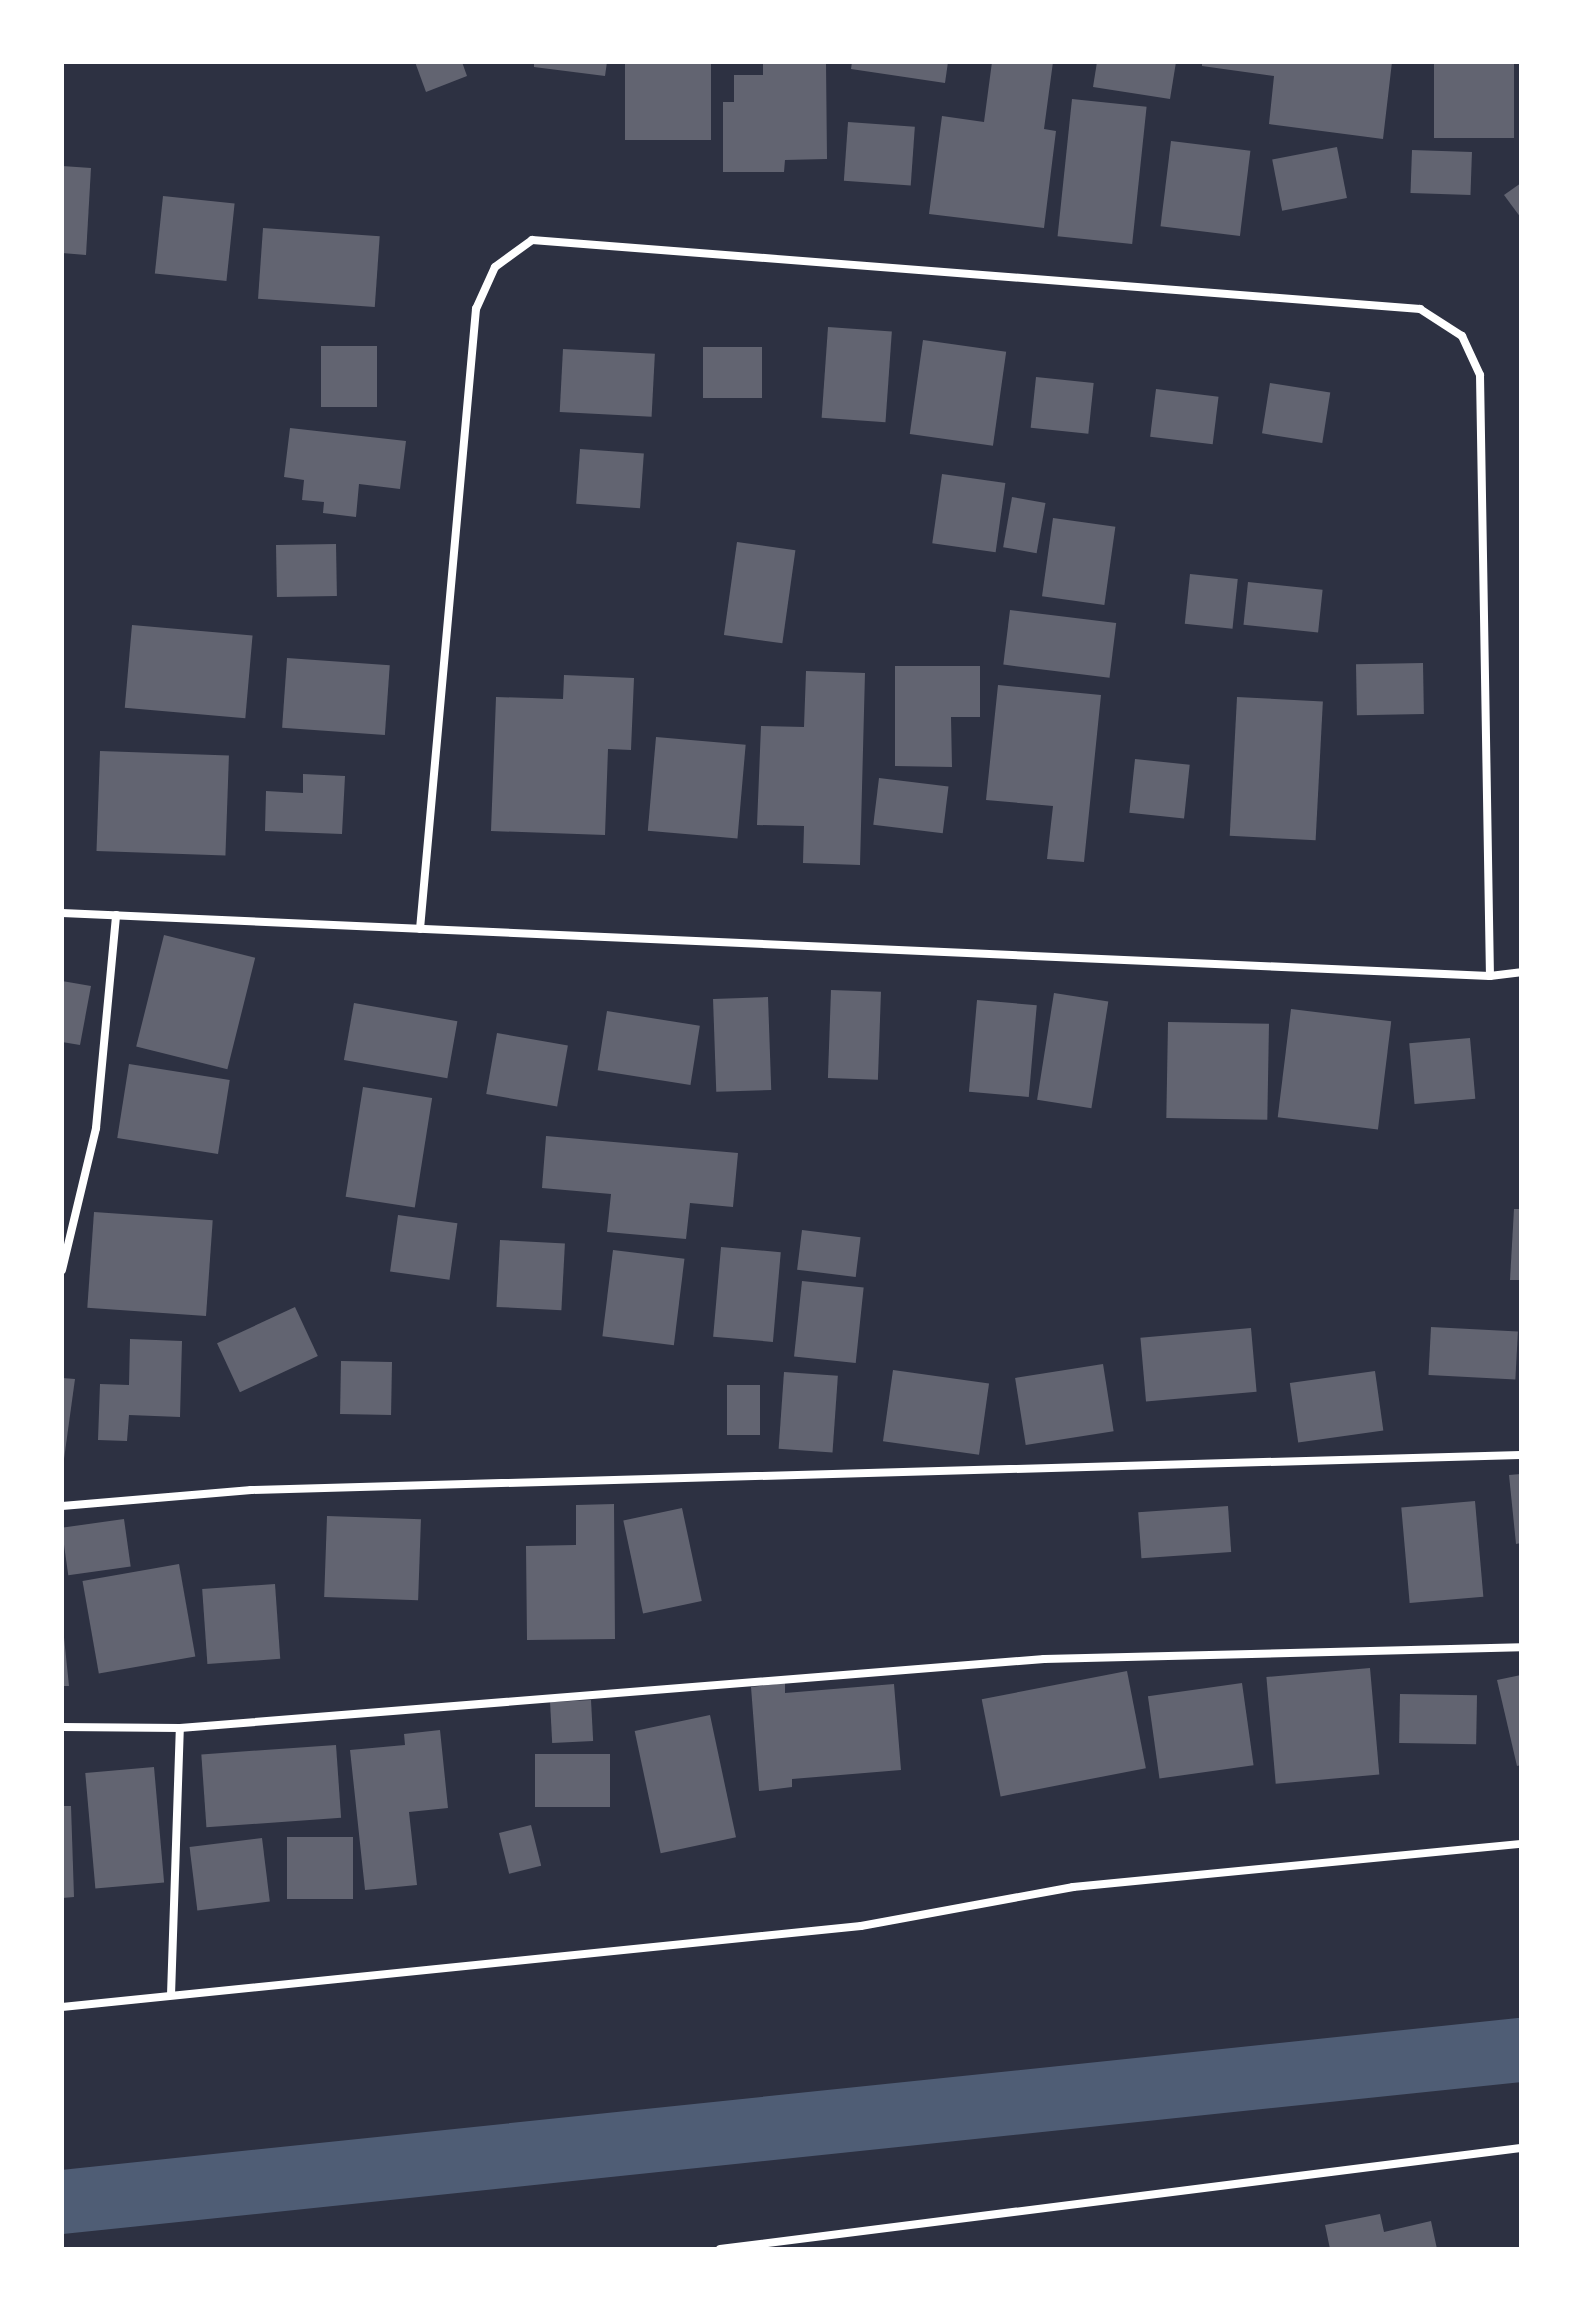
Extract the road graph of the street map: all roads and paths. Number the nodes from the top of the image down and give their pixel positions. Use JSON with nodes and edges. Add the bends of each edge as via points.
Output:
{"nodes":[{"id":1,"x":62,"y":913,"type":"edge"},
{"id":2,"x":116,"y":915,"type":"junction"},
{"id":3,"x":420,"y":929,"type":"junction"},
{"id":4,"x":1521,"y":972,"type":"edge"},
{"id":5,"x":1490,"y":976,"type":"junction"},
{"id":6,"x":62,"y":1270,"type":"edge"},
{"id":7,"x":1521,"y":1455,"type":"edge"},
{"id":8,"x":62,"y":1506,"type":"edge"},
{"id":9,"x":1521,"y":1647,"type":"edge"},
{"id":10,"x":62,"y":1727,"type":"edge"},
{"id":11,"x":180,"y":1728,"type":"junction"},
{"id":12,"x":1521,"y":1844,"type":"edge"},
{"id":13,"x":171,"y":1995,"type":"junction"},
{"id":14,"x":62,"y":2007,"type":"edge"},
{"id":15,"x":1521,"y":2148,"type":"edge"},
{"id":16,"x":720,"y":2249,"type":"edge"}],
"edges":[{"from":1,"to":2,"type":"street"},
{"from":2,"to":3,"type":"street"},
{"from":2,"to":6,"type":"street","via":[[96,1128]]},
{"from":3,"to":5,"type":"street"},
{"from":3,"to":5,"type":"street","via":[[476,309],[495,267],[532,240],[1420,309],[1462,336],[1480,375]]},
{"from":4,"to":5,"type":"street"},
{"from":7,"to":8,"type":"street","via":[[251,1490]]},
{"from":9,"to":11,"type":"street","via":[[1044,1659]]},
{"from":10,"to":11,"type":"street"},
{"from":11,"to":13,"type":"street"},
{"from":12,"to":13,"type":"street","via":[[1073,1887],[861,1926]]},
{"from":13,"to":14,"type":"street"},
{"from":15,"to":16,"type":"street"}]}
